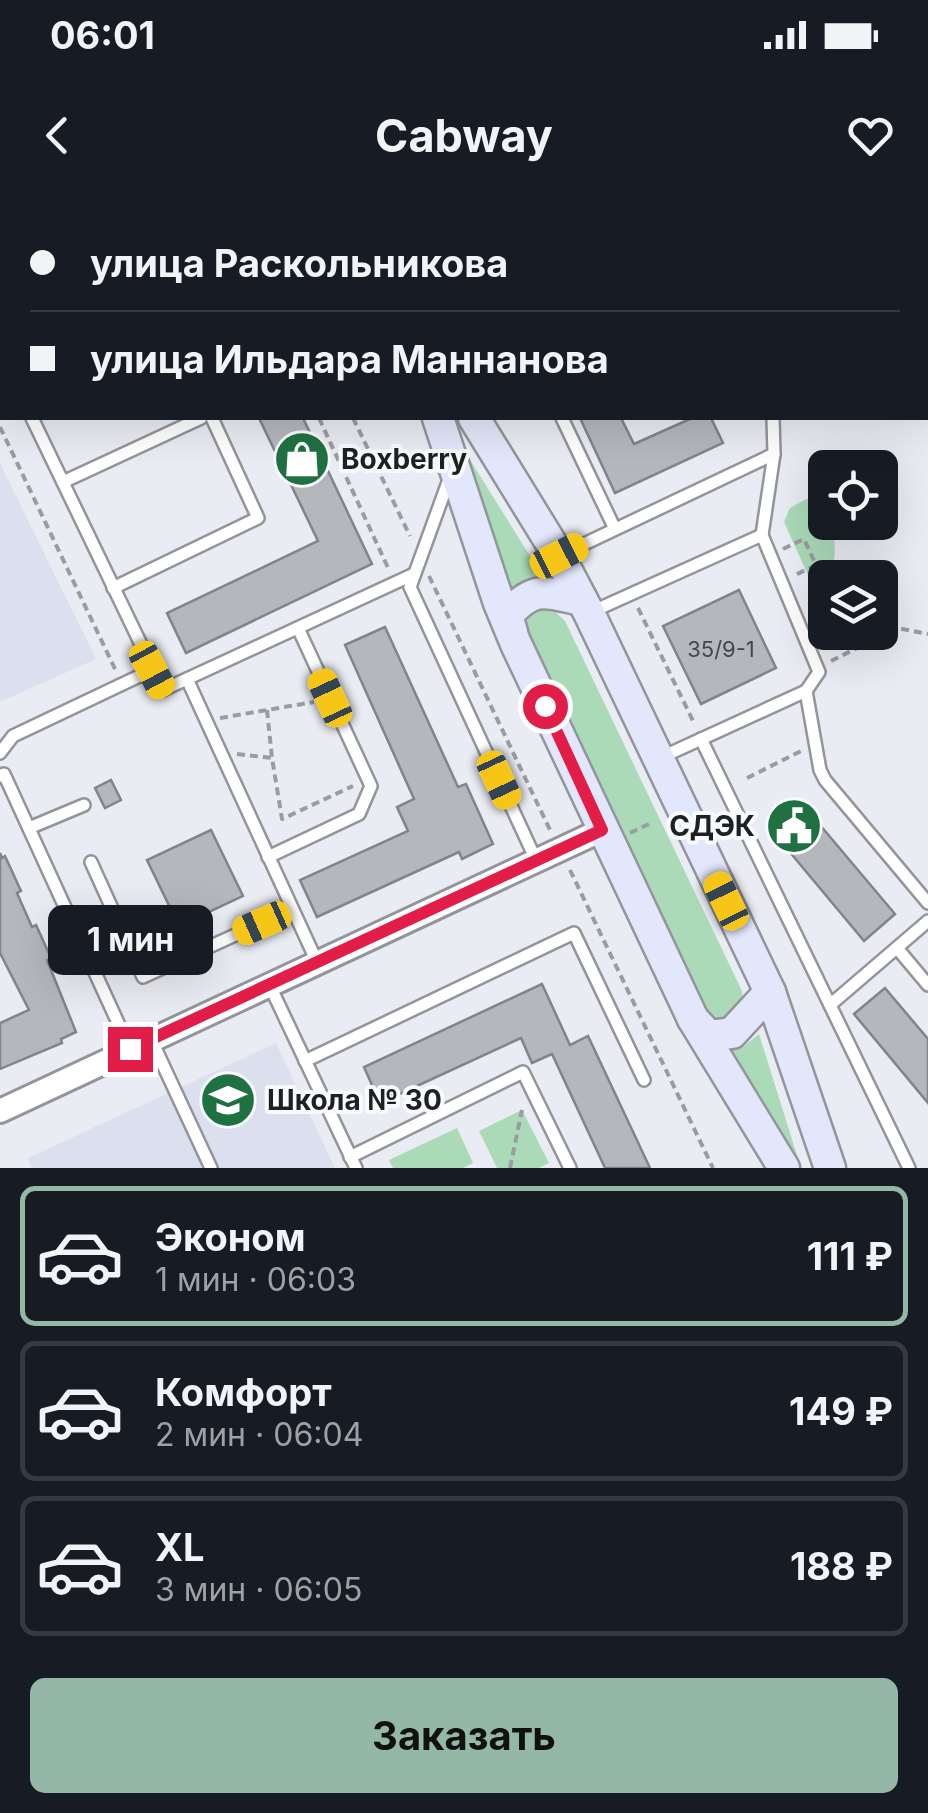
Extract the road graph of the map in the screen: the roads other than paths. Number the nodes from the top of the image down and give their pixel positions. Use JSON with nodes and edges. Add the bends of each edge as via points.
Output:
{"nodes":[{"id":1,"x":33,"y":420,"type":"edge"},
{"id":2,"x":197,"y":420,"type":"edge"},
{"id":3,"x":213,"y":420,"type":"edge"},
{"id":4,"x":439,"y":420,"type":"edge"},
{"id":5,"x":475,"y":420,"type":"edge"},
{"id":6,"x":563,"y":420,"type":"edge"},
{"id":7,"x":773,"y":420,"type":"edge"},
{"id":8,"x":774,"y":454,"type":"junction"},
{"id":9,"x":454,"y":465,"type":"junction"},
{"id":10,"x":63,"y":482,"type":"junction"},
{"id":11,"x":614,"y":527,"type":"junction"},
{"id":12,"x":762,"y":535,"type":"junction"},
{"id":13,"x":559,"y":556,"type":"junction"},
{"id":14,"x":414,"y":574,"type":"junction"},
{"id":15,"x":113,"y":588,"type":"junction"},
{"id":16,"x":586,"y":606,"type":"junction"},
{"id":17,"x":298,"y":628,"type":"junction"},
{"id":18,"x":516,"y":644,"type":"junction"},
{"id":19,"x":152,"y":670,"type":"junction"},
{"id":20,"x":187,"y":679,"type":"junction"},
{"id":21,"x":806,"y":691,"type":"junction"},
{"id":22,"x":0,"y":724,"type":"edge"},
{"id":23,"x":701,"y":739,"type":"junction"},
{"id":24,"x":8,"y":741,"type":"junction"},
{"id":25,"x":0,"y":753,"type":"edge"},
{"id":26,"x":656,"y":759,"type":"junction"},
{"id":27,"x":1,"y":773,"type":"edge"},
{"id":28,"x":84,"y":805,"type":"dead end"},
{"id":29,"x":29,"y":828,"type":"junction"},
{"id":30,"x":614,"y":832,"type":"junction"},
{"id":31,"x":268,"y":857,"type":"junction"},
{"id":32,"x":536,"y":860,"type":"junction"},
{"id":33,"x":91,"y":862,"type":"dead end"},
{"id":34,"x":928,"y":903,"type":"edge"},
{"id":35,"x":292,"y":910,"type":"junction"},
{"id":36,"x":928,"y":921,"type":"edge"},
{"id":37,"x":896,"y":948,"type":"junction"},
{"id":38,"x":316,"y":962,"type":"junction"},
{"id":39,"x":269,"y":984,"type":"junction"},
{"id":40,"x":928,"y":985,"type":"edge"},
{"id":41,"x":770,"y":992,"type":"junction"},
{"id":42,"x":830,"y":1005,"type":"junction"},
{"id":43,"x":692,"y":1020,"type":"junction"},
{"id":44,"x":140,"y":1044,"type":"junction"},
{"id":45,"x":305,"y":1061,"type":"junction"},
{"id":46,"x":644,"y":1080,"type":"dead end"},
{"id":47,"x":0,"y":1110,"type":"edge"},
{"id":48,"x":353,"y":1162,"type":"edge"},
{"id":49,"x":211,"y":1168,"type":"edge"},
{"id":50,"x":570,"y":1168,"type":"edge"},
{"id":51,"x":784,"y":1168,"type":"edge"},
{"id":52,"x":830,"y":1168,"type":"edge"},
{"id":53,"x":909,"y":1168,"type":"edge"}],
"edges":[{"from":1,"to":10,"type":"lane"},
{"from":2,"to":10,"type":"lane"},
{"from":3,"to":15,"type":"lane","via":[[258,518]]},
{"from":4,"to":9,"type":"street"},
{"from":5,"to":13,"type":"street"},
{"from":6,"to":11,"type":"lane"},
{"from":7,"to":8,"type":"lane"},
{"from":8,"to":11,"type":"lane"},
{"from":8,"to":12,"type":"lane"},
{"from":9,"to":14,"type":"lane"},
{"from":9,"to":18,"type":"street"},
{"from":10,"to":15,"type":"lane"},
{"from":11,"to":13,"type":"lane"},
{"from":12,"to":16,"type":"lane"},
{"from":12,"to":21,"type":"lane","via":[[818,668]]},
{"from":13,"to":16,"type":"street"},
{"from":14,"to":17,"type":"lane"},
{"from":14,"to":32,"type":"lane","via":[[410,587]]},
{"from":15,"to":19,"type":"lane"},
{"from":16,"to":18,"type":"street","via":[[546,593],[526,596],[507,615]]},
{"from":16,"to":26,"type":"street"},
{"from":17,"to":20,"type":"lane"},
{"from":17,"to":31,"type":"lane","via":[[371,786],[360,814]]},
{"from":18,"to":30,"type":"street"},
{"from":19,"to":20,"type":"lane","via":[[162,690]]},
{"from":19,"to":24,"type":"lane"},
{"from":20,"to":31,"type":"lane"},
{"from":21,"to":23,"type":"lane"},
{"from":21,"to":34,"type":"lane","via":[[825,780]]},
{"from":22,"to":24,"type":"lane"},
{"from":23,"to":26,"type":"lane"},
{"from":23,"to":42,"type":"lane"},
{"from":24,"to":25,"type":"lane"},
{"from":26,"to":41,"type":"street"},
{"from":27,"to":29,"type":"lane"},
{"from":28,"to":29,"type":"lane"},
{"from":29,"to":44,"type":"lane"},
{"from":30,"to":32,"type":"street"},
{"from":30,"to":43,"type":"street"},
{"from":31,"to":35,"type":"lane"},
{"from":32,"to":38,"type":"street"},
{"from":33,"to":35,"type":"lane","via":[[142,977]]},
{"from":35,"to":38,"type":"lane"},
{"from":36,"to":37,"type":"lane"},
{"from":37,"to":40,"type":"lane"},
{"from":37,"to":42,"type":"lane"},
{"from":38,"to":39,"type":"street"},
{"from":39,"to":44,"type":"street"},
{"from":39,"to":45,"type":"lane"},
{"from":41,"to":43,"type":"street","via":[[732,1033],[709,1036]]},
{"from":41,"to":52,"type":"street"},
{"from":42,"to":53,"type":"lane"},
{"from":43,"to":51,"type":"street"},
{"from":44,"to":47,"type":"street"},
{"from":44,"to":49,"type":"lane"},
{"from":45,"to":46,"type":"lane","via":[[574,933]]},
{"from":45,"to":48,"type":"lane"},
{"from":48,"to":50,"type":"lane","via":[[523,1072]]}]}
